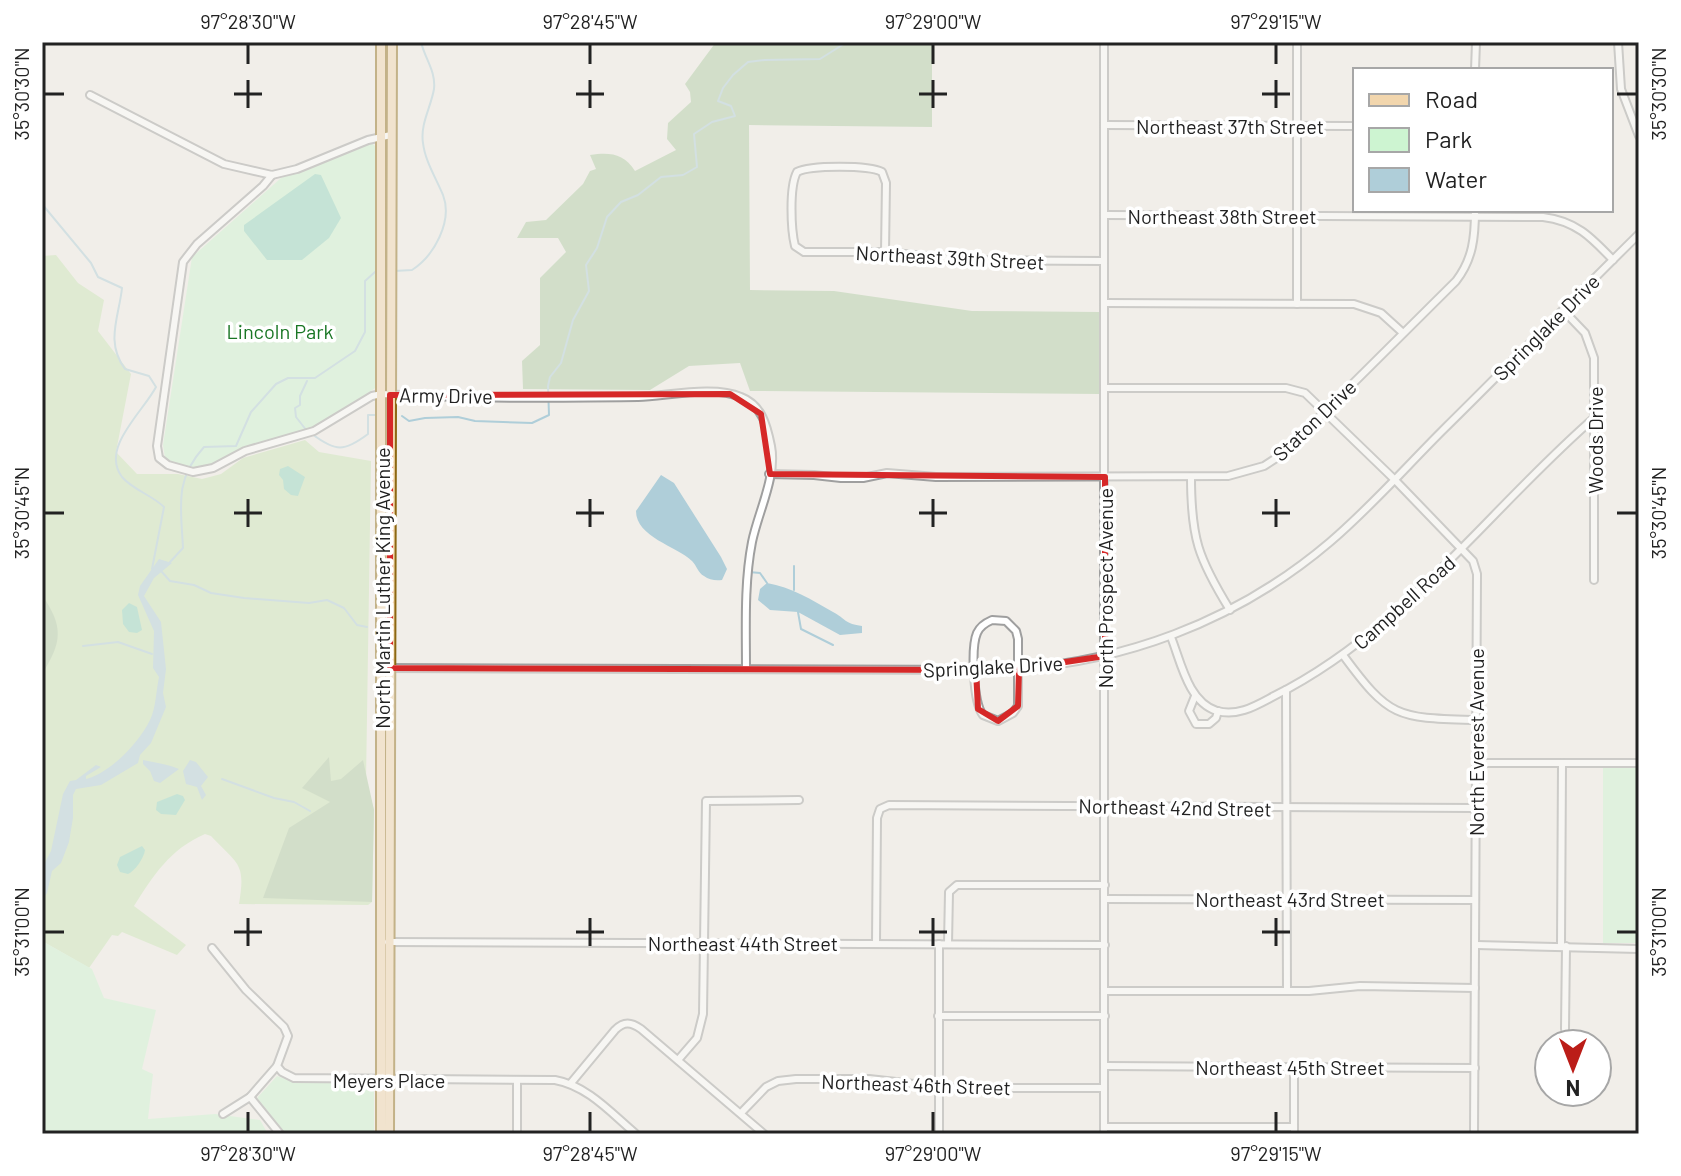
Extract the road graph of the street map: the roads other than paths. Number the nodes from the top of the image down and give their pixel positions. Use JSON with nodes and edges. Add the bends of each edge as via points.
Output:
{"nodes":[{"id":1,"x":381,"y":42,"type":"edge"},
{"id":2,"x":392,"y":42,"type":"edge"},
{"id":3,"x":1104,"y":42,"type":"edge"},
{"id":4,"x":1297,"y":42,"type":"edge"},
{"id":5,"x":1476,"y":42,"type":"edge"},
{"id":6,"x":1618,"y":42,"type":"edge"},
{"id":7,"x":1475,"y":68,"type":"edge"},
{"id":8,"x":90,"y":95,"type":"dead end"},
{"id":9,"x":1104,"y":125,"type":"junction"},
{"id":10,"x":1297,"y":126,"type":"junction"},
{"id":11,"x":1353,"y":126,"type":"edge"},
{"id":12,"x":387,"y":136,"type":"junction"},
{"id":13,"x":1639,"y":136,"type":"edge"},
{"id":14,"x":272,"y":175,"type":"junction"},
{"id":15,"x":1475,"y":214,"type":"edge"},
{"id":16,"x":1104,"y":215,"type":"junction"},
{"id":17,"x":1297,"y":216,"type":"junction"},
{"id":18,"x":1639,"y":234,"type":"edge"},
{"id":19,"x":885,"y":252,"type":"junction"},
{"id":20,"x":1613,"y":260,"type":"junction"},
{"id":21,"x":1104,"y":261,"type":"junction"},
{"id":22,"x":1104,"y":303,"type":"junction"},
{"id":23,"x":1297,"y":304,"type":"junction"},
{"id":24,"x":1563,"y":310,"type":"junction"},
{"id":25,"x":1403,"y":333,"type":"junction"},
{"id":26,"x":1105,"y":388,"type":"junction"},
{"id":27,"x":386,"y":395,"type":"junction"},
{"id":28,"x":1326,"y":411,"type":"junction"},
{"id":29,"x":1594,"y":418,"type":"junction"},
{"id":30,"x":769,"y":474,"type":"junction"},
{"id":31,"x":1105,"y":477,"type":"junction"},
{"id":32,"x":1191,"y":477,"type":"junction"},
{"id":33,"x":1394,"y":479,"type":"junction"},
{"id":34,"x":1463,"y":548,"type":"junction"},
{"id":35,"x":1594,"y":580,"type":"dead end"},
{"id":36,"x":1230,"y":610,"type":"junction"},
{"id":37,"x":1171,"y":637,"type":"junction"},
{"id":38,"x":1343,"y":655,"type":"junction"},
{"id":39,"x":1105,"y":656,"type":"junction"},
{"id":40,"x":386,"y":668,"type":"junction"},
{"id":41,"x":746,"y":669,"type":"junction"},
{"id":42,"x":1019,"y":669,"type":"junction"},
{"id":43,"x":976,"y":670,"type":"junction"},
{"id":44,"x":1286,"y":690,"type":"junction"},
{"id":45,"x":1195,"y":696,"type":"junction"},
{"id":46,"x":1218,"y":711,"type":"junction"},
{"id":47,"x":1476,"y":720,"type":"junction"},
{"id":48,"x":1476,"y":763,"type":"junction"},
{"id":49,"x":1562,"y":763,"type":"junction"},
{"id":50,"x":1639,"y":763,"type":"edge"},
{"id":51,"x":799,"y":800,"type":"dead end"},
{"id":52,"x":1105,"y":807,"type":"junction"},
{"id":53,"x":1287,"y":808,"type":"junction"},
{"id":54,"x":1476,"y":808,"type":"junction"},
{"id":55,"x":1105,"y":885,"type":"junction"},
{"id":56,"x":1105,"y":899,"type":"junction"},
{"id":57,"x":1287,"y":899,"type":"junction"},
{"id":58,"x":1475,"y":900,"type":"junction"},
{"id":59,"x":386,"y":942,"type":"junction"},
{"id":60,"x":704,"y":943,"type":"junction"},
{"id":61,"x":876,"y":943,"type":"junction"},
{"id":62,"x":939,"y":944,"type":"junction"},
{"id":63,"x":948,"y":944,"type":"junction"},
{"id":64,"x":1105,"y":945,"type":"junction"},
{"id":65,"x":1476,"y":945,"type":"junction"},
{"id":66,"x":1563,"y":946,"type":"junction"},
{"id":67,"x":212,"y":948,"type":"dead end"},
{"id":68,"x":1639,"y":949,"type":"edge"},
{"id":69,"x":1475,"y":988,"type":"junction"},
{"id":70,"x":1104,"y":991,"type":"junction"},
{"id":71,"x":1287,"y":991,"type":"junction"},
{"id":72,"x":938,"y":1016,"type":"junction"},
{"id":73,"x":1105,"y":1016,"type":"junction"},
{"id":74,"x":1565,"y":1028,"type":"edge"},
{"id":75,"x":678,"y":1060,"type":"junction"},
{"id":76,"x":277,"y":1066,"type":"junction"},
{"id":77,"x":1105,"y":1066,"type":"junction"},
{"id":78,"x":1294,"y":1067,"type":"junction"},
{"id":79,"x":1475,"y":1068,"type":"junction"},
{"id":80,"x":385,"y":1080,"type":"junction"},
{"id":81,"x":517,"y":1081,"type":"junction"},
{"id":82,"x":571,"y":1083,"type":"junction"},
{"id":83,"x":939,"y":1087,"type":"junction"},
{"id":84,"x":1104,"y":1088,"type":"junction"},
{"id":85,"x":250,"y":1097,"type":"junction"},
{"id":86,"x":741,"y":1113,"type":"junction"},
{"id":87,"x":223,"y":1114,"type":"dead end"},
{"id":88,"x":1104,"y":1130,"type":"edge"},
{"id":89,"x":1294,"y":1131,"type":"edge"},
{"id":90,"x":280,"y":1134,"type":"edge"},
{"id":91,"x":381,"y":1134,"type":"edge"},
{"id":92,"x":389,"y":1134,"type":"edge"},
{"id":93,"x":517,"y":1134,"type":"edge"},
{"id":94,"x":636,"y":1134,"type":"edge"},
{"id":95,"x":764,"y":1134,"type":"edge"},
{"id":96,"x":939,"y":1134,"type":"edge"},
{"id":97,"x":1474,"y":1134,"type":"edge"}],
"edges":[{"from":1,"to":12,"type":"main road","name":"North Martin Luther King Avenue"},
{"from":2,"to":12,"type":"main road","name":"North Martin Luther King Avenue"},
{"from":3,"to":9,"type":"street","name":"North Prospect Avenue"},
{"from":4,"to":10,"type":"street"},
{"from":5,"to":7,"type":"street"},
{"from":6,"to":13,"type":"street","via":[[1621,89]]},
{"from":8,"to":14,"type":"street","via":[[224,164]]},
{"from":9,"to":10,"type":"street","name":"Northeast 37th Street"},
{"from":9,"to":16,"type":"street","name":"North Prospect Avenue"},
{"from":10,"to":11,"type":"street","name":"Northeast 37th Street"},
{"from":10,"to":17,"type":"street"},
{"from":12,"to":14,"type":"street"},
{"from":12,"to":27,"type":"main road","name":"North Martin Luther King Avenue"},
{"from":14,"to":27,"type":"street","name":"Army Drive","via":[[183,262],[159,458],[193,472],[213,468],[245,451],[314,431],[372,396]]},
{"from":15,"to":17,"type":"street","name":"Northeast 38th Street"},
{"from":15,"to":20,"type":"street","name":"Northeast 38th Street","via":[[1560,219],[1587,233]]},
{"from":15,"to":25,"type":"street","name":"Staton Drive","via":[[1473,249],[1463,271]]},
{"from":16,"to":17,"type":"street","name":"Northeast 38th Street"},
{"from":16,"to":21,"type":"street","name":"North Prospect Avenue"},
{"from":17,"to":23,"type":"street"},
{"from":18,"to":20,"type":"street","name":"Springlake Drive"},
{"from":19,"to":19,"type":"street","name":"Northeast 39th Street","via":[[882,172],[797,172],[797,248]]},
{"from":19,"to":21,"type":"street","name":"Northeast 39th Street","via":[[963,260]]},
{"from":20,"to":24,"type":"street","name":"Springlake Drive"},
{"from":21,"to":22,"type":"street","name":"North Prospect Avenue"},
{"from":22,"to":23,"type":"street"},
{"from":22,"to":26,"type":"street","name":"North Prospect Avenue"},
{"from":23,"to":25,"type":"street","via":[[1368,307]]},
{"from":24,"to":29,"type":"street","name":"Woods Drive","via":[[1585,333],[1593,351]]},
{"from":24,"to":33,"type":"street","name":"Springlake Drive"},
{"from":25,"to":28,"type":"street","name":"Staton Drive"},
{"from":26,"to":28,"type":"street","name":"North Everest Avenue","via":[[1286,388],[1305,393]]},
{"from":26,"to":31,"type":"street","name":"North Prospect Avenue"},
{"from":27,"to":30,"type":"street","name":"Army Drive","via":[[730,394],[748,400],[761,414],[771,448]]},
{"from":27,"to":40,"type":"main road","name":"North Martin Luther King Avenue"},
{"from":28,"to":32,"type":"street","name":"Staton Drive","via":[[1264,466],[1235,476]]},
{"from":28,"to":33,"type":"street","name":"North Everest Avenue"},
{"from":29,"to":34,"type":"street","name":"Campbell Road"},
{"from":29,"to":35,"type":"street","name":"Woods Drive"},
{"from":30,"to":31,"type":"street","name":"Staton Drive"},
{"from":30,"to":41,"type":"street","name":"Army Drive","via":[[749,563]]},
{"from":31,"to":32,"type":"street","name":"Staton Drive"},
{"from":31,"to":39,"type":"street","name":"North Prospect Avenue"},
{"from":32,"to":36,"type":"street","via":[[1193,533]]},
{"from":33,"to":34,"type":"street","name":"North Everest Avenue"},
{"from":33,"to":36,"type":"street","name":"Springlake Drive","via":[[1318,552]]},
{"from":34,"to":38,"type":"street","name":"Campbell Road","via":[[1399,611]]},
{"from":34,"to":47,"type":"street","name":"North Everest Avenue","via":[[1477,574]]},
{"from":36,"to":37,"type":"street","name":"Springlake Drive"},
{"from":37,"to":39,"type":"street","name":"Springlake Drive"},
{"from":37,"to":45,"type":"street"},
{"from":38,"to":44,"type":"street","name":"Campbell Road"},
{"from":38,"to":47,"type":"street","via":[[1380,702],[1397,712],[1416,718]]},
{"from":39,"to":42,"type":"street","name":"Springlake Drive"},
{"from":39,"to":52,"type":"street","name":"North Prospect Avenue"},
{"from":40,"to":41,"type":"street","name":"Springlake Drive"},
{"from":40,"to":59,"type":"main road","name":"North Martin Luther King Avenue"},
{"from":41,"to":43,"type":"street","name":"Springlake Drive"},
{"from":42,"to":43,"type":"street","name":"Springlake Drive"},
{"from":42,"to":43,"type":"street","via":[[1016,631],[999,620],[979,628]]},
{"from":42,"to":43,"type":"street","via":[[1018,706],[998,721],[978,709]]},
{"from":44,"to":46,"type":"street","name":"Campbell Road","via":[[1249,709]]},
{"from":44,"to":53,"type":"street"},
{"from":45,"to":46,"type":"street"},
{"from":45,"to":46,"type":"street","name":"Campbell Road","via":[[1189,711],[1196,724],[1209,724]]},
{"from":47,"to":48,"type":"street","name":"North Everest Avenue"},
{"from":48,"to":49,"type":"street"},
{"from":48,"to":54,"type":"street","name":"North Everest Avenue"},
{"from":49,"to":50,"type":"street"},
{"from":49,"to":66,"type":"street"},
{"from":51,"to":60,"type":"street","via":[[706,801]]},
{"from":52,"to":53,"type":"street","name":"Northeast 42nd Street"},
{"from":52,"to":55,"type":"street","name":"North Prospect Avenue"},
{"from":52,"to":61,"type":"street","name":"Northeast 42nd Street","via":[[884,806],[878,813]]},
{"from":53,"to":54,"type":"street","name":"Northeast 42nd Street"},
{"from":53,"to":57,"type":"street"},
{"from":54,"to":58,"type":"street","name":"North Everest Avenue"},
{"from":55,"to":56,"type":"street","name":"North Prospect Avenue"},
{"from":55,"to":63,"type":"street","via":[[957,885],[949,892]]},
{"from":56,"to":57,"type":"street","name":"Northeast 43rd Street"},
{"from":56,"to":64,"type":"street","name":"North Prospect Avenue"},
{"from":57,"to":58,"type":"street","name":"Northeast 43rd Street"},
{"from":57,"to":71,"type":"street"},
{"from":58,"to":65,"type":"street","name":"North Everest Avenue"},
{"from":59,"to":60,"type":"street","name":"Northeast 44th Street"},
{"from":59,"to":80,"type":"main road","name":"North Martin Luther King Avenue"},
{"from":60,"to":61,"type":"street","name":"Northeast 44th Street"},
{"from":60,"to":75,"type":"street","via":[[700,1031]]},
{"from":61,"to":62,"type":"street","name":"Northeast 44th Street"},
{"from":62,"to":63,"type":"street","name":"Northeast 44th Street"},
{"from":62,"to":72,"type":"street"},
{"from":63,"to":64,"type":"street","name":"Northeast 44th Street"},
{"from":64,"to":70,"type":"street","name":"North Prospect Avenue"},
{"from":65,"to":66,"type":"street"},
{"from":65,"to":69,"type":"street","name":"North Everest Avenue"},
{"from":66,"to":68,"type":"street"},
{"from":66,"to":74,"type":"street"},
{"from":67,"to":76,"type":"street","via":[[284,1027],[288,1036]]},
{"from":69,"to":71,"type":"street"},
{"from":69,"to":79,"type":"street","name":"North Everest Avenue"},
{"from":70,"to":71,"type":"street"},
{"from":70,"to":73,"type":"street","name":"North Prospect Avenue"},
{"from":72,"to":73,"type":"street"},
{"from":72,"to":83,"type":"street"},
{"from":73,"to":77,"type":"street","name":"North Prospect Avenue"},
{"from":75,"to":82,"type":"street","via":[[641,1029],[624,1023]]},
{"from":75,"to":86,"type":"street"},
{"from":76,"to":80,"type":"street","name":"Meyers Place","via":[[304,1080]]},
{"from":76,"to":85,"type":"street"},
{"from":77,"to":78,"type":"street","name":"Northeast 45th Street"},
{"from":77,"to":84,"type":"street","name":"North Prospect Avenue"},
{"from":78,"to":79,"type":"street","name":"Northeast 45th Street"},
{"from":78,"to":89,"type":"street"},
{"from":79,"to":97,"type":"street","name":"North Everest Avenue"},
{"from":80,"to":81,"type":"street","name":"Meyers Place"},
{"from":80,"to":91,"type":"main road","name":"North Martin Luther King Avenue"},
{"from":80,"to":92,"type":"main road","name":"North Martin Luther King Avenue"},
{"from":81,"to":82,"type":"street","name":"Meyers Place"},
{"from":81,"to":93,"type":"street"},
{"from":82,"to":94,"type":"street"},
{"from":83,"to":84,"type":"street","name":"Northeast 46th Street"},
{"from":83,"to":86,"type":"street","name":"Northeast 46th Street","via":[[869,1079],[778,1081]]},
{"from":83,"to":96,"type":"street"},
{"from":84,"to":88,"type":"street","name":"North Prospect Avenue"},
{"from":85,"to":87,"type":"street"},
{"from":85,"to":90,"type":"street"},
{"from":86,"to":95,"type":"street"},
{"from":88,"to":89,"type":"street"}]}
